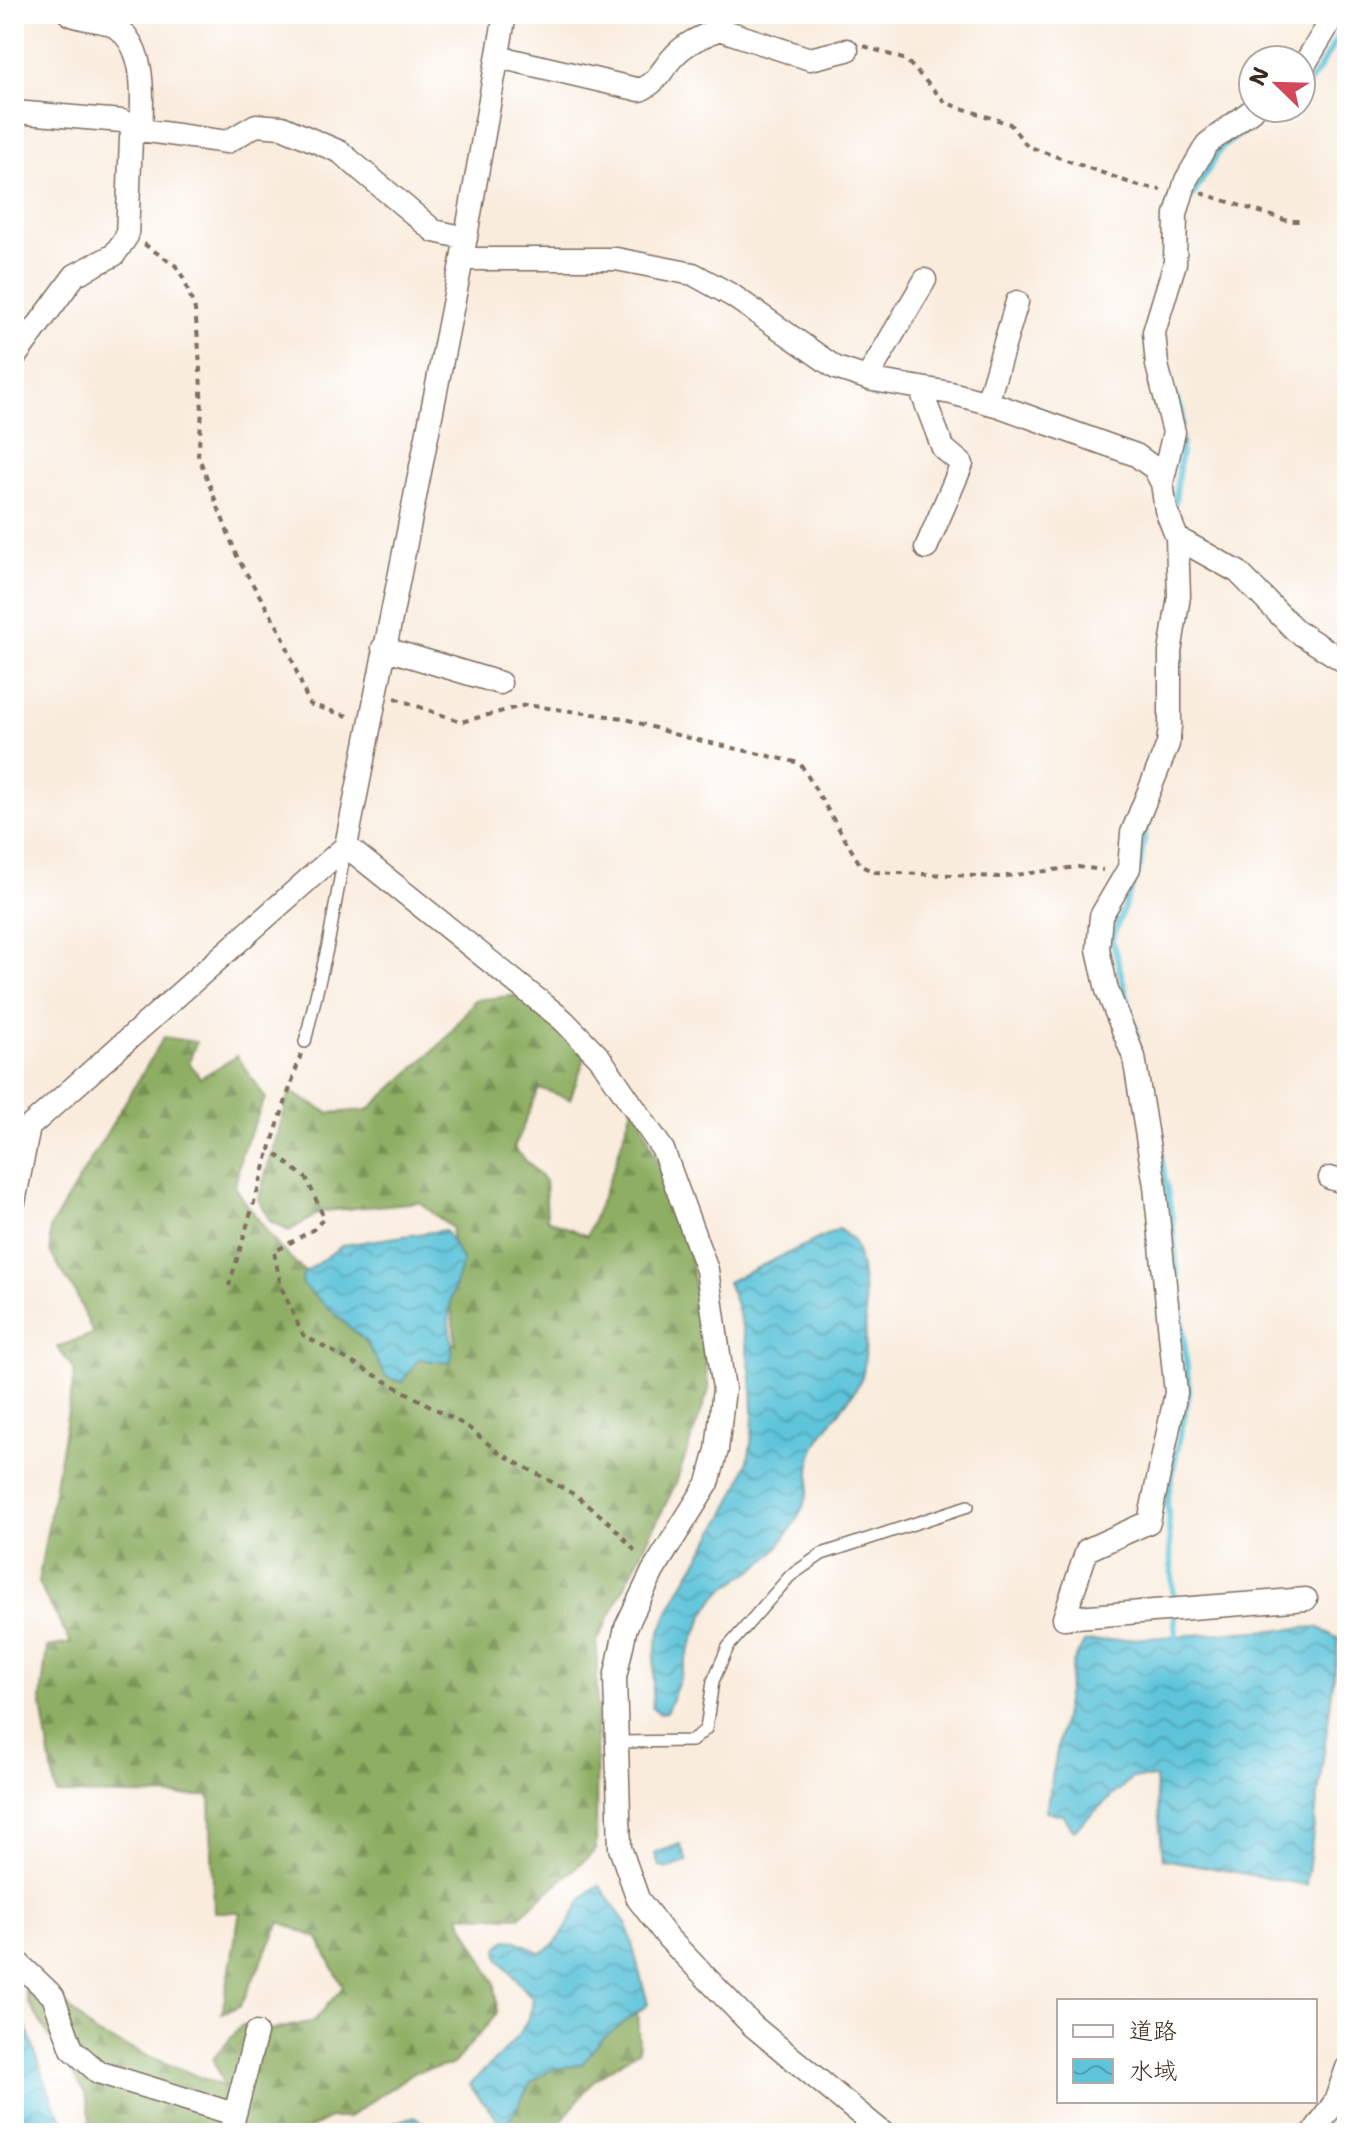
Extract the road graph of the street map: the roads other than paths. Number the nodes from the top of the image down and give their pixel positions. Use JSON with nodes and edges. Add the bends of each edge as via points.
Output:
{"nodes":[{"id":1,"x":70,"y":14,"type":"edge"},
{"id":2,"x":505,"y":14,"type":"edge"},
{"id":3,"x":1335,"y":14,"type":"edge"},
{"id":4,"x":111,"y":18,"type":"edge"},
{"id":5,"x":715,"y":22,"type":"edge"},
{"id":6,"x":1317,"y":44,"type":"edge"},
{"id":7,"x":847,"y":50,"type":"road end"},
{"id":8,"x":499,"y":57,"type":"junction"},
{"id":9,"x":14,"y":112,"type":"edge"},
{"id":10,"x":1237,"y":122,"type":"edge"},
{"id":11,"x":141,"y":130,"type":"junction"},
{"id":12,"x":464,"y":248,"type":"junction"},
{"id":13,"x":925,"y":280,"type":"dead end"},
{"id":14,"x":1017,"y":302,"type":"dead end"},
{"id":15,"x":14,"y":358,"type":"edge"},
{"id":16,"x":867,"y":378,"type":"junction"},
{"id":17,"x":920,"y":388,"type":"junction"},
{"id":18,"x":987,"y":403,"type":"junction"},
{"id":19,"x":1162,"y":483,"type":"junction"},
{"id":20,"x":1177,"y":538,"type":"junction"},
{"id":21,"x":926,"y":548,"type":"dead end"},
{"id":22,"x":383,"y":648,"type":"junction"},
{"id":23,"x":1347,"y":663,"type":"edge"},
{"id":24,"x":500,"y":683,"type":"dead end"},
{"id":25,"x":346,"y":846,"type":"junction"},
{"id":26,"x":305,"y":1042,"type":"road end"},
{"id":27,"x":21,"y":1131,"type":"edge"},
{"id":28,"x":14,"y":1202,"type":"edge"},
{"id":29,"x":968,"y":1506,"type":"dead end"},
{"id":30,"x":1306,"y":1599,"type":"dead end"},
{"id":31,"x":619,"y":1742,"type":"junction"},
{"id":32,"x":14,"y":1959,"type":"edge"},
{"id":33,"x":256,"y":2033,"type":"dead end"},
{"id":34,"x":1347,"y":2068,"type":"edge"},
{"id":35,"x":232,"y":2123,"type":"edge"},
{"id":36,"x":883,"y":2133,"type":"edge"},
{"id":37,"x":1313,"y":2133,"type":"edge"}],
"edges":[{"from":1,"to":4,"type":"street"},
{"from":2,"to":8,"type":"street"},
{"from":3,"to":6,"type":"street"},
{"from":4,"to":11,"type":"street","via":[[136,55],[143,92]]},
{"from":5,"to":7,"type":"street","via":[[810,59]]},
{"from":5,"to":8,"type":"street","via":[[674,55],[652,86],[640,90]]},
{"from":8,"to":12,"type":"street"},
{"from":9,"to":11,"type":"street","via":[[122,121]]},
{"from":10,"to":19,"type":"street","via":[[1207,144],[1176,214],[1175,263],[1154,332],[1174,432]]},
{"from":11,"to":12,"type":"street","via":[[227,142],[256,125],[282,127],[340,152],[434,231]]},
{"from":11,"to":15,"type":"street","via":[[131,138],[127,236],[114,255],[75,275]]},
{"from":12,"to":16,"type":"street","via":[[616,259],[693,274],[836,368]]},
{"from":12,"to":22,"type":"street"},
{"from":13,"to":16,"type":"street"},
{"from":14,"to":18,"type":"street"},
{"from":16,"to":17,"type":"street"},
{"from":17,"to":18,"type":"street"},
{"from":17,"to":21,"type":"street","via":[[943,448],[962,464]]},
{"from":18,"to":19,"type":"street","via":[[1136,455],[1154,468]]},
{"from":19,"to":20,"type":"street"},
{"from":20,"to":23,"type":"street","via":[[1238,572],[1296,631]]},
{"from":20,"to":30,"type":"street","via":[[1179,596],[1170,652],[1168,744],[1132,833],[1129,868],[1101,916],[1098,949],[1107,990],[1134,1057],[1155,1186],[1176,1393],[1149,1522],[1087,1550],[1064,1618]]},
{"from":22,"to":24,"type":"street"},
{"from":22,"to":25,"type":"street"},
{"from":25,"to":26,"type":"lane"},
{"from":25,"to":27,"type":"street"},
{"from":25,"to":31,"type":"street","via":[[563,1020],[600,1058],[663,1150],[707,1270],[724,1389],[717,1450],[708,1483],[653,1571],[626,1627],[615,1678]]},
{"from":27,"to":28,"type":"street"},
{"from":29,"to":31,"type":"lane","via":[[822,1554],[790,1576],[728,1647],[713,1681],[706,1729],[692,1741]]},
{"from":31,"to":36,"type":"street","via":[[620,1848],[638,1899],[753,2026]]},
{"from":32,"to":35,"type":"street","via":[[53,1996],[72,2049],[98,2072]]},
{"from":33,"to":35,"type":"street"},
{"from":34,"to":37,"type":"street","via":[[1335,2102]]}]}
